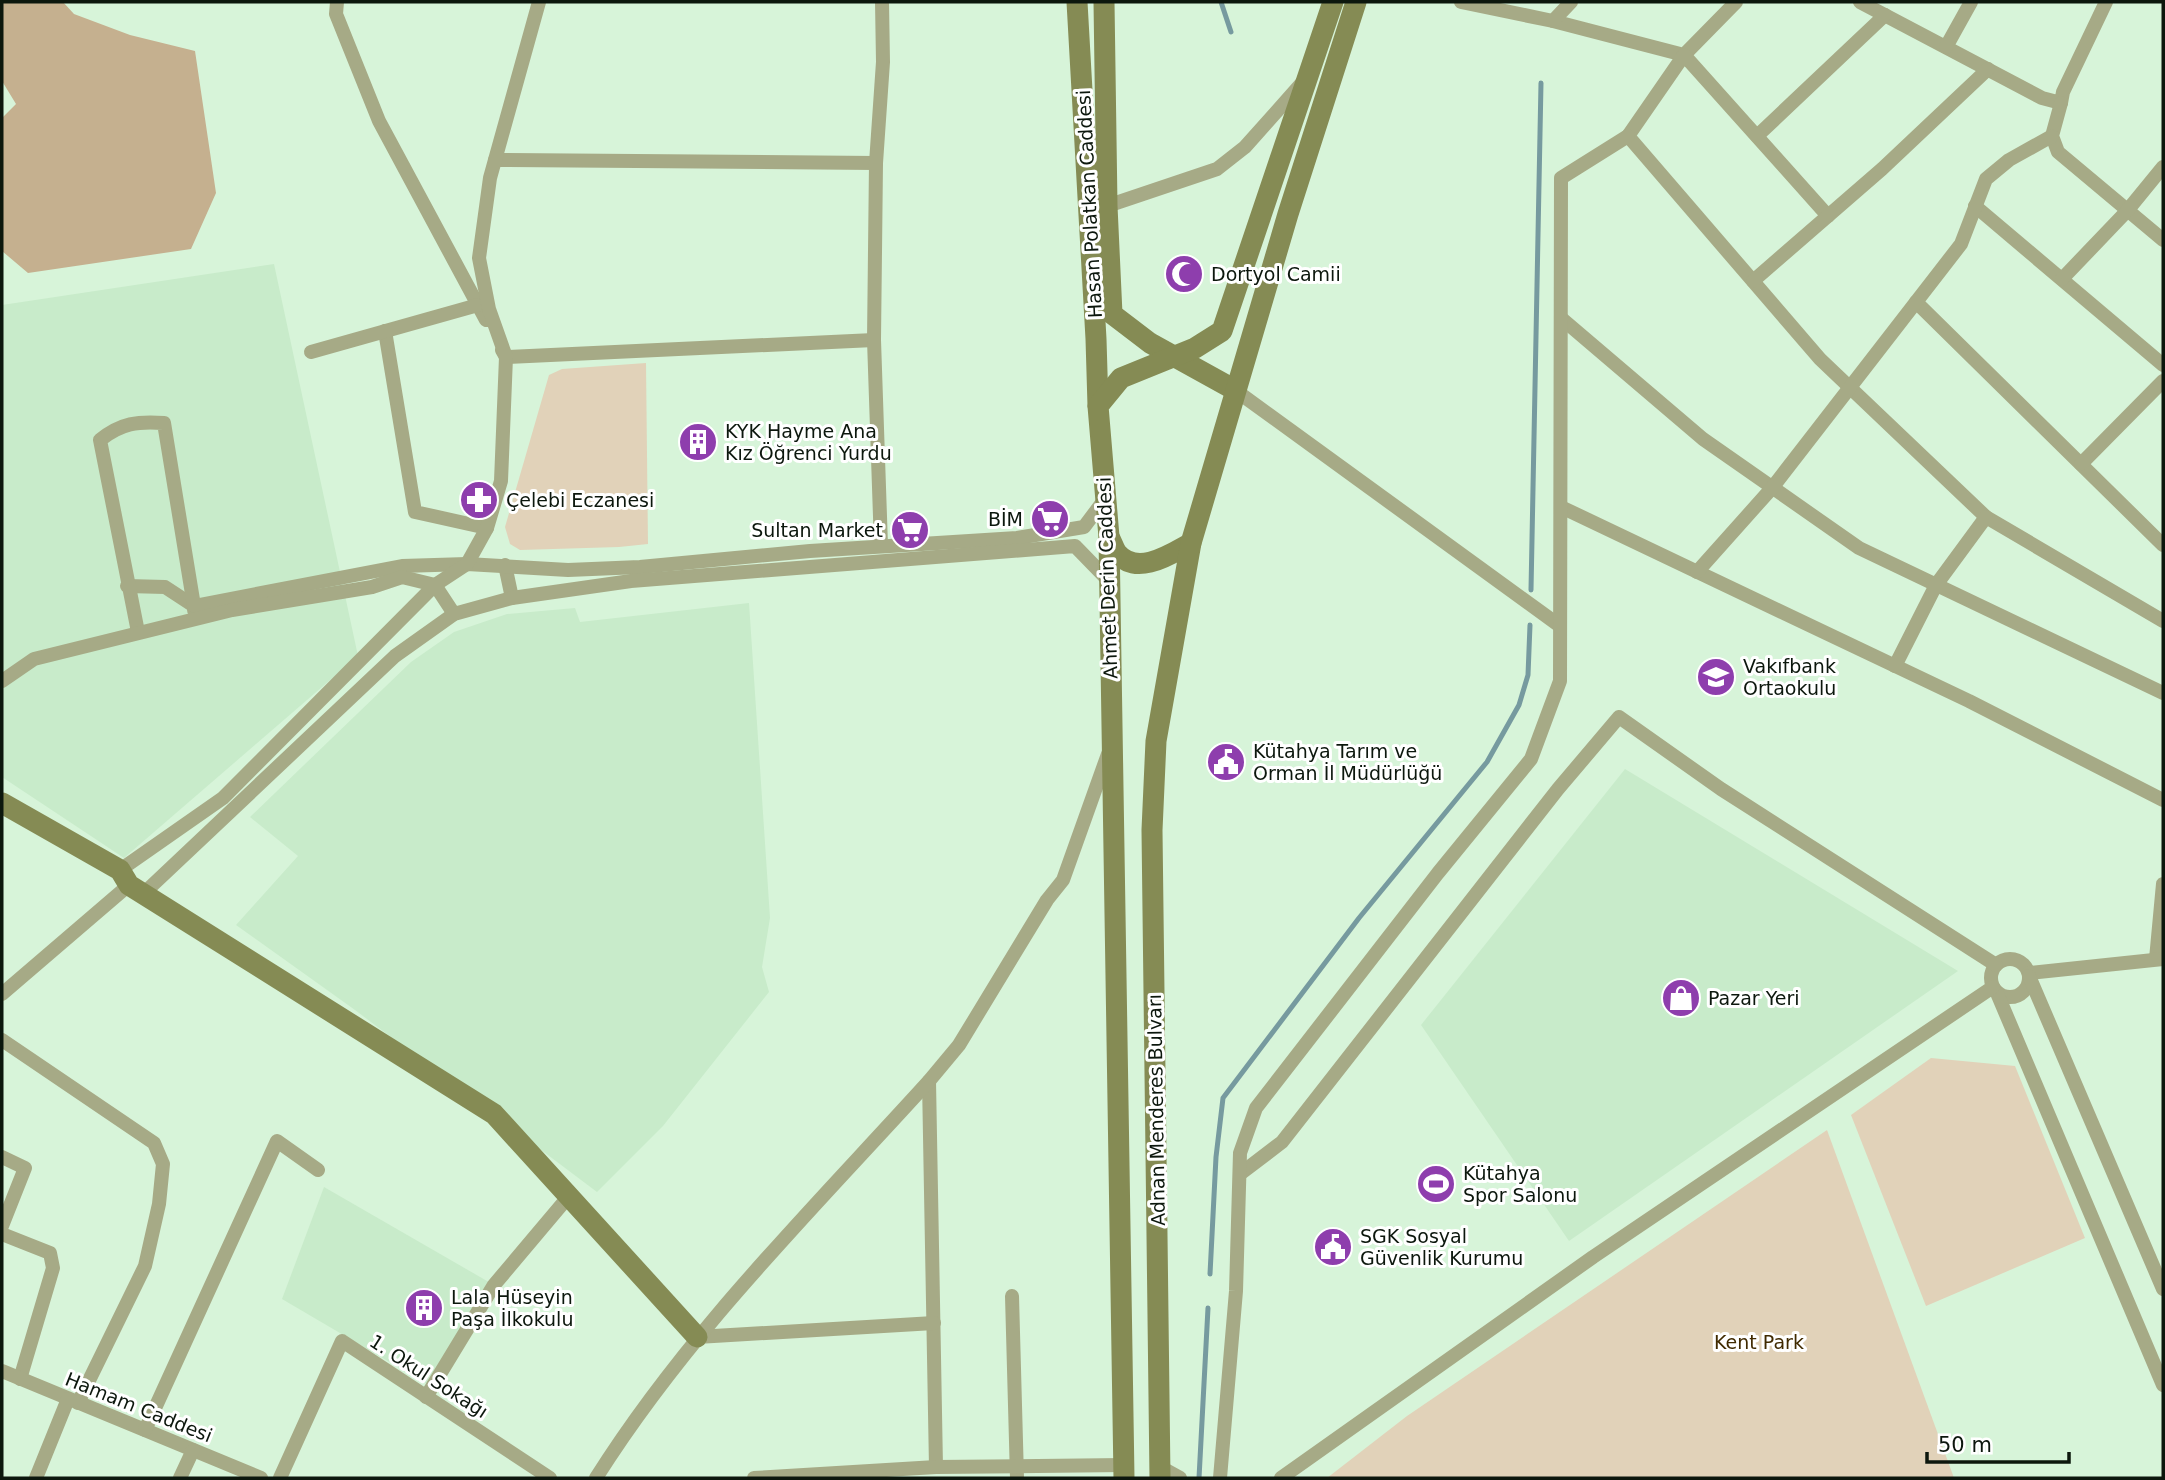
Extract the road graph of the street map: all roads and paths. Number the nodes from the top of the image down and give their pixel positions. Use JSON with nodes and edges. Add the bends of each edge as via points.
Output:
{"nodes":[{"id":1,"x":337,"y":2,"type":"edge"},
{"id":2,"x":539,"y":2,"type":"edge"},
{"id":3,"x":882,"y":2,"type":"edge"},
{"id":4,"x":1077,"y":2,"type":"edge"},
{"id":5,"x":1104,"y":2,"type":"edge"},
{"id":6,"x":1333,"y":2,"type":"edge"},
{"id":7,"x":1356,"y":2,"type":"edge"},
{"id":8,"x":1461,"y":2,"type":"edge"},
{"id":9,"x":1571,"y":2,"type":"edge"},
{"id":10,"x":1736,"y":2,"type":"edge"},
{"id":11,"x":1860,"y":2,"type":"edge"},
{"id":12,"x":1971,"y":2,"type":"edge"},
{"id":13,"x":2106,"y":2,"type":"edge"},
{"id":14,"x":1885,"y":15,"type":"junction"},
{"id":15,"x":1553,"y":20,"type":"junction"},
{"id":16,"x":1946,"y":47,"type":"junction"},
{"id":17,"x":1684,"y":55,"type":"junction"},
{"id":18,"x":1988,"y":69,"type":"junction"},
{"id":19,"x":1308,"y":76,"type":"junction"},
{"id":20,"x":2061,"y":103,"type":"junction"},
{"id":21,"x":1628,"y":136,"type":"junction"},
{"id":22,"x":1757,"y":136,"type":"junction"},
{"id":23,"x":2052,"y":136,"type":"junction"},
{"id":24,"x":495,"y":160,"type":"junction"},
{"id":25,"x":876,"y":163,"type":"junction"},
{"id":26,"x":2163,"y":167,"type":"edge"},
{"id":27,"x":1107,"y":206,"type":"junction"},
{"id":28,"x":1975,"y":206,"type":"junction"},
{"id":29,"x":2127,"y":211,"type":"junction"},
{"id":30,"x":1828,"y":216,"type":"junction"},
{"id":31,"x":2163,"y":240,"type":"edge"},
{"id":32,"x":2062,"y":279,"type":"junction"},
{"id":33,"x":1753,"y":281,"type":"junction"},
{"id":34,"x":1916,"y":302,"type":"junction"},
{"id":35,"x":478,"y":305,"type":"junction"},
{"id":36,"x":1561,"y":318,"type":"junction"},
{"id":37,"x":385,"y":331,"type":"junction"},
{"id":38,"x":874,"y":340,"type":"junction"},
{"id":39,"x":311,"y":352,"type":"dead end"},
{"id":40,"x":1173,"y":356,"type":"junction"},
{"id":41,"x":506,"y":357,"type":"junction"},
{"id":42,"x":2163,"y":365,"type":"edge"},
{"id":43,"x":2163,"y":381,"type":"edge"},
{"id":44,"x":1850,"y":386,"type":"junction"},
{"id":45,"x":1235,"y":390,"type":"junction"},
{"id":46,"x":1098,"y":405,"type":"junction"},
{"id":47,"x":2081,"y":464,"type":"junction"},
{"id":48,"x":1772,"y":488,"type":"junction"},
{"id":49,"x":1105,"y":499,"type":"junction"},
{"id":50,"x":1561,"y":507,"type":"junction"},
{"id":51,"x":1986,"y":517,"type":"junction"},
{"id":52,"x":486,"y":528,"type":"junction"},
{"id":53,"x":1110,"y":537,"type":"junction"},
{"id":54,"x":1191,"y":543,"type":"junction"},
{"id":55,"x":2163,"y":545,"type":"edge"},
{"id":56,"x":881,"y":546,"type":"junction"},
{"id":57,"x":467,"y":564,"type":"junction"},
{"id":58,"x":505,"y":565,"type":"junction"},
{"id":59,"x":1697,"y":572,"type":"junction"},
{"id":60,"x":1109,"y":580,"type":"junction"},
{"id":61,"x":435,"y":585,"type":"junction"},
{"id":62,"x":1936,"y":585,"type":"junction"},
{"id":63,"x":127,"y":586,"type":"junction"},
{"id":64,"x":512,"y":597,"type":"junction"},
{"id":65,"x":195,"y":612,"type":"junction"},
{"id":66,"x":454,"y":614,"type":"junction"},
{"id":67,"x":2163,"y":621,"type":"edge"},
{"id":68,"x":1560,"y":626,"type":"junction"},
{"id":69,"x":138,"y":632,"type":"junction"},
{"id":70,"x":1895,"y":666,"type":"junction"},
{"id":71,"x":2,"y":681,"type":"edge"},
{"id":72,"x":2163,"y":693,"type":"edge"},
{"id":73,"x":1112,"y":743,"type":"junction"},
{"id":74,"x":2163,"y":800,"type":"edge"},
{"id":75,"x":2,"y":803,"type":"edge"},
{"id":76,"x":130,"y":883,"type":"junction"},
{"id":77,"x":2163,"y":884,"type":"edge"},
{"id":78,"x":2159,"y":959,"type":"edge"},
{"id":79,"x":1996,"y":965,"type":"junction"},
{"id":80,"x":2029,"y":974,"type":"junction"},
{"id":81,"x":1995,"y":990,"type":"junction"},
{"id":82,"x":2,"y":994,"type":"edge"},
{"id":83,"x":2,"y":1040,"type":"edge"},
{"id":84,"x":929,"y":1081,"type":"junction"},
{"id":85,"x":2,"y":1157,"type":"edge"},
{"id":86,"x":318,"y":1170,"type":"dead end"},
{"id":87,"x":1240,"y":1174,"type":"junction"},
{"id":88,"x":569,"y":1196,"type":"junction"},
{"id":89,"x":2,"y":1226,"type":"edge"},
{"id":90,"x":2,"y":1234,"type":"edge"},
{"id":91,"x":2163,"y":1289,"type":"edge"},
{"id":92,"x":1012,"y":1296,"type":"dead end"},
{"id":93,"x":934,"y":1323,"type":"junction"},
{"id":94,"x":697,"y":1337,"type":"junction"},
{"id":95,"x":2,"y":1371,"type":"edge"},
{"id":96,"x":20,"y":1379,"type":"junction"},
{"id":97,"x":2163,"y":1385,"type":"edge"},
{"id":98,"x":426,"y":1397,"type":"junction"},
{"id":99,"x":73,"y":1401,"type":"junction"},
{"id":100,"x":145,"y":1430,"type":"junction"},
{"id":101,"x":193,"y":1450,"type":"junction"},
{"id":102,"x":936,"y":1467,"type":"junction"},
{"id":103,"x":1124,"y":1471,"type":"edge"},
{"id":104,"x":1017,"y":1472,"type":"edge"},
{"id":105,"x":1160,"y":1473,"type":"edge"},
{"id":106,"x":833,"y":1476,"type":"edge"},
{"id":107,"x":36,"y":1478,"type":"edge"},
{"id":108,"x":180,"y":1478,"type":"edge"},
{"id":109,"x":261,"y":1478,"type":"edge"},
{"id":110,"x":281,"y":1478,"type":"edge"},
{"id":111,"x":550,"y":1478,"type":"edge"},
{"id":112,"x":596,"y":1478,"type":"edge"},
{"id":113,"x":754,"y":1478,"type":"edge"},
{"id":114,"x":1180,"y":1478,"type":"edge"},
{"id":115,"x":1220,"y":1478,"type":"edge"},
{"id":116,"x":1281,"y":1478,"type":"edge"}],
"edges":[{"from":1,"to":35,"type":"street","via":[[336,14],[379,121]]},
{"from":2,"to":24,"type":"street"},
{"from":3,"to":25,"type":"street"},
{"from":4,"to":46,"type":"main road","name":"Hasan Polatkan Caddesi"},
{"from":5,"to":27,"type":"main road","name":"Hasan Polatkan Caddesi"},
{"from":6,"to":19,"type":"main road"},
{"from":7,"to":45,"type":"main road"},
{"from":8,"to":15,"type":"street"},
{"from":9,"to":15,"type":"street"},
{"from":10,"to":17,"type":"street"},
{"from":11,"to":14,"type":"street"},
{"from":12,"to":16,"type":"street"},
{"from":13,"to":20,"type":"street"},
{"from":14,"to":16,"type":"street"},
{"from":14,"to":22,"type":"street"},
{"from":15,"to":17,"type":"street"},
{"from":16,"to":18,"type":"street"},
{"from":17,"to":21,"type":"street"},
{"from":17,"to":22,"type":"street"},
{"from":18,"to":20,"type":"street"},
{"from":18,"to":30,"type":"street"},
{"from":19,"to":27,"type":"street","via":[[1245,147],[1217,169]]},
{"from":19,"to":40,"type":"main road","via":[[1222,331]]},
{"from":20,"to":23,"type":"street"},
{"from":21,"to":33,"type":"street"},
{"from":21,"to":36,"type":"street","via":[[1561,178]]},
{"from":22,"to":30,"type":"street"},
{"from":23,"to":28,"type":"street","via":[[1986,179]]},
{"from":23,"to":29,"type":"street","via":[[2058,152]]},
{"from":24,"to":25,"type":"street"},
{"from":24,"to":41,"type":"street","via":[[479,258],[489,309]]},
{"from":25,"to":38,"type":"street"},
{"from":26,"to":29,"type":"street"},
{"from":27,"to":40,"type":"main road","name":"Hasan Polatkan Caddesi","via":[[1112,314]]},
{"from":28,"to":32,"type":"street"},
{"from":28,"to":34,"type":"street","via":[[1961,244]]},
{"from":29,"to":31,"type":"street"},
{"from":29,"to":32,"type":"street"},
{"from":30,"to":33,"type":"street"},
{"from":32,"to":42,"type":"street"},
{"from":33,"to":44,"type":"street","via":[[1820,359]]},
{"from":34,"to":44,"type":"street"},
{"from":34,"to":47,"type":"street"},
{"from":35,"to":37,"type":"street"},
{"from":35,"to":41,"type":"street"},
{"from":36,"to":48,"type":"street","via":[[1703,439]]},
{"from":36,"to":50,"type":"street"},
{"from":37,"to":39,"type":"street"},
{"from":37,"to":52,"type":"street","via":[[415,512]]},
{"from":38,"to":41,"type":"street"},
{"from":38,"to":56,"type":"street"},
{"from":40,"to":45,"type":"main road"},
{"from":40,"to":46,"type":"main road","via":[[1121,378]]},
{"from":41,"to":52,"type":"street","via":[[501,481]]},
{"from":43,"to":47,"type":"street"},
{"from":44,"to":48,"type":"street"},
{"from":44,"to":51,"type":"street"},
{"from":45,"to":54,"type":"main road"},
{"from":45,"to":68,"type":"street"},
{"from":46,"to":49,"type":"main road","name":"Ahmet Derin Caddesi"},
{"from":47,"to":55,"type":"street"},
{"from":48,"to":59,"type":"street"},
{"from":48,"to":62,"type":"street","via":[[1859,548]]},
{"from":49,"to":53,"type":"main road","name":"Ahmet Derin Caddesi"},
{"from":49,"to":56,"type":"street","via":[[1084,527],[1017,538]]},
{"from":50,"to":59,"type":"street"},
{"from":50,"to":68,"type":"street"},
{"from":51,"to":62,"type":"street"},
{"from":51,"to":67,"type":"street"},
{"from":52,"to":57,"type":"street"},
{"from":53,"to":54,"type":"main road","via":[[1118,555],[1136,564],[1158,561]]},
{"from":53,"to":60,"type":"main road","name":"Ahmet Derin Caddesi"},
{"from":54,"to":105,"type":"main road","name":"Adnan Menderes Bulvarı","via":[[1156,741],[1152,830]]},
{"from":56,"to":58,"type":"street","via":[[640,567],[568,570]]},
{"from":57,"to":58,"type":"street"},
{"from":57,"to":61,"type":"street"},
{"from":57,"to":65,"type":"street","via":[[402,566]]},
{"from":58,"to":64,"type":"street"},
{"from":59,"to":70,"type":"street"},
{"from":60,"to":64,"type":"street","via":[[1075,546],[631,581]]},
{"from":60,"to":73,"type":"main road","name":"Ahmet Derin Caddesi"},
{"from":61,"to":65,"type":"street","via":[[402,577],[372,587]]},
{"from":61,"to":66,"type":"street"},
{"from":61,"to":76,"type":"street","via":[[223,798]]},
{"from":62,"to":70,"type":"street"},
{"from":62,"to":72,"type":"street"},
{"from":63,"to":65,"type":"street","via":[[165,587]]},
{"from":63,"to":65,"type":"street","via":[[100,440],[116,427],[145,421],[164,423]]},
{"from":63,"to":69,"type":"street"},
{"from":64,"to":66,"type":"street"},
{"from":65,"to":69,"type":"street"},
{"from":66,"to":76,"type":"street","via":[[395,656]]},
{"from":68,"to":87,"type":"street","via":[[1560,681],[1531,759],[1256,1108],[1240,1153]]},
{"from":69,"to":71,"type":"street","via":[[34,659]]},
{"from":70,"to":74,"type":"street"},
{"from":73,"to":84,"type":"street","via":[[1063,880],[959,1045]]},
{"from":73,"to":103,"type":"main road","name":"Adnan Menderes Bulvarı"},
{"from":75,"to":76,"type":"main road"},
{"from":76,"to":82,"type":"street"},
{"from":76,"to":88,"type":"main road","via":[[494,1114]]},
{"from":77,"to":78,"type":"street"},
{"from":78,"to":80,"type":"street"},
{"from":79,"to":80,"type":"street","via":[[2006,959],[2017,960]]},
{"from":79,"to":81,"type":"street","via":[[1991,976]]},
{"from":79,"to":87,"type":"street","via":[[1619,718],[1558,789],[1282,1142]]},
{"from":80,"to":81,"type":"street","via":[[2029,984],[2019,995],[2012,998]]},
{"from":80,"to":91,"type":"street"},
{"from":81,"to":97,"type":"street"},
{"from":81,"to":116,"type":"street","via":[[1593,1256]]},
{"from":83,"to":99,"type":"street","via":[[154,1143],[163,1164],[145,1266]]},
{"from":84,"to":93,"type":"street"},
{"from":84,"to":94,"type":"street"},
{"from":85,"to":89,"type":"street","via":[[24,1168]]},
{"from":86,"to":100,"type":"street","via":[[277,1142]]},
{"from":87,"to":115,"type":"street","via":[[1236,1291]]},
{"from":88,"to":94,"type":"main road"},
{"from":88,"to":98,"type":"street","via":[[494,1285]]},
{"from":90,"to":96,"type":"street","via":[[50,1253],[54,1268]]},
{"from":92,"to":104,"type":"street"},
{"from":93,"to":94,"type":"street"},
{"from":93,"to":102,"type":"street"},
{"from":94,"to":112,"type":"street"},
{"from":95,"to":96,"type":"street","name":"Hamam Caddesi"},
{"from":96,"to":99,"type":"street","name":"Hamam Caddesi"},
{"from":98,"to":110,"type":"street","name":"1. Okul Sokağı","via":[[342,1342]]},
{"from":98,"to":111,"type":"street","name":"1. Okul Sokağı"},
{"from":99,"to":100,"type":"street","name":"Hamam Caddesi"},
{"from":99,"to":107,"type":"street"},
{"from":100,"to":101,"type":"street","name":"Hamam Caddesi"},
{"from":101,"to":108,"type":"street"},
{"from":101,"to":109,"type":"street","name":"Hamam Caddesi"},
{"from":102,"to":104,"type":"street"},
{"from":102,"to":106,"type":"street"},
{"from":103,"to":104,"type":"street"},
{"from":105,"to":114,"type":"street"},
{"from":106,"to":113,"type":"street"}]}
